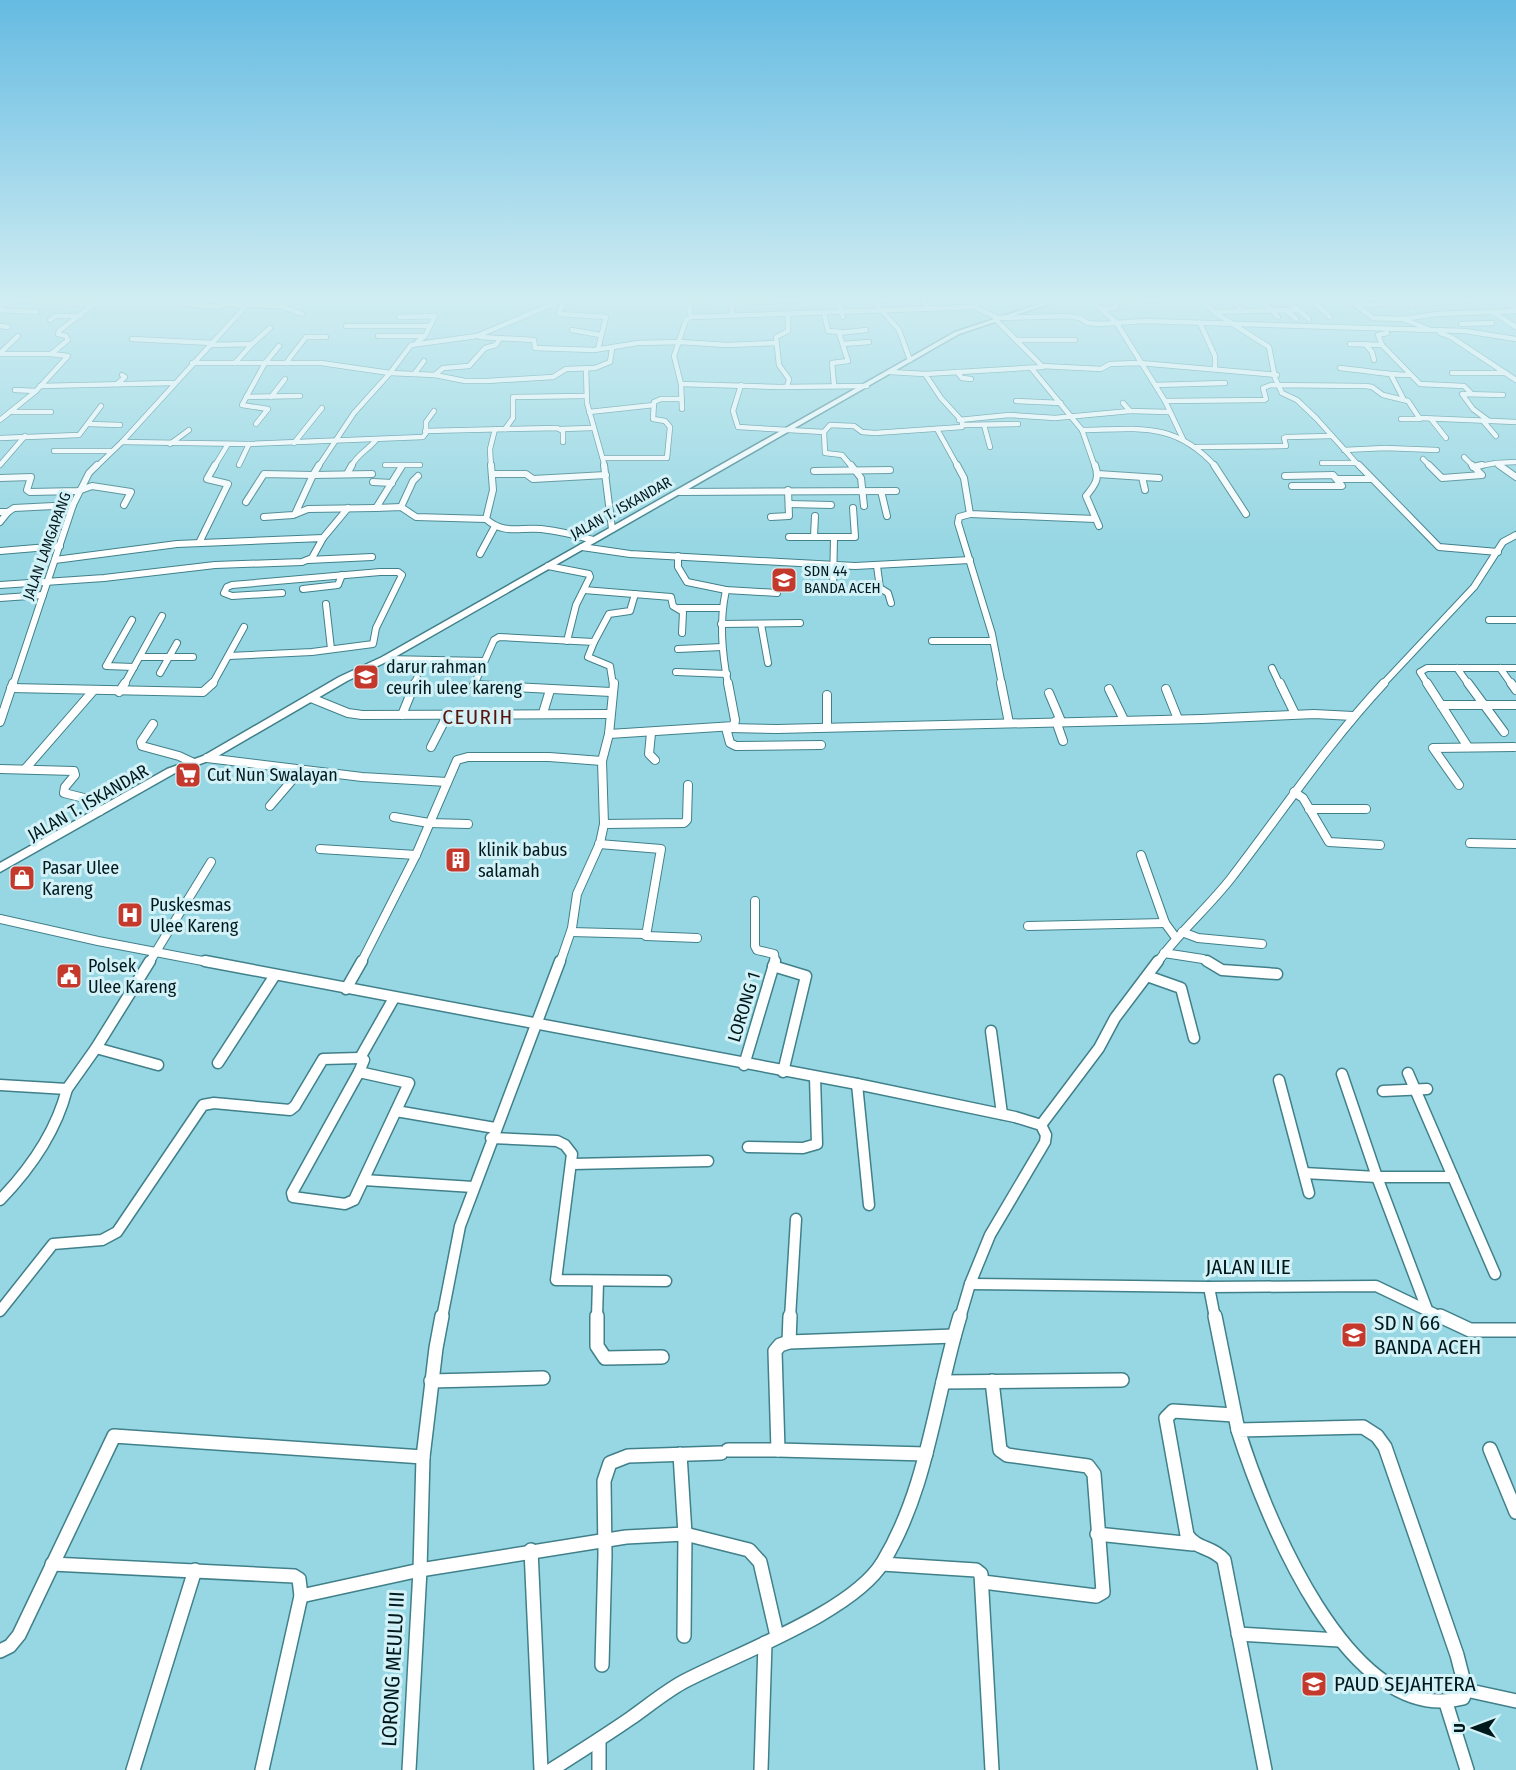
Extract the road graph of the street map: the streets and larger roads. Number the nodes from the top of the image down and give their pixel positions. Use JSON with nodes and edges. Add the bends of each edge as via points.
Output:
{"nodes":[{"id":1,"x":47,"y":379,"type":"edge"},
{"id":2,"x":124,"y":379,"type":"edge"},
{"id":3,"x":177,"y":379,"type":"edge"},
{"id":4,"x":256,"y":379,"type":"edge"},
{"id":5,"x":285,"y":379,"type":"dead end"},
{"id":6,"x":385,"y":379,"type":"edge"},
{"id":7,"x":453,"y":379,"type":"edge"},
{"id":8,"x":536,"y":379,"type":"edge"},
{"id":9,"x":586,"y":379,"type":"edge"},
{"id":10,"x":680,"y":379,"type":"edge"},
{"id":11,"x":789,"y":379,"type":"edge"},
{"id":12,"x":833,"y":379,"type":"edge"},
{"id":13,"x":879,"y":379,"type":"edge"},
{"id":14,"x":929,"y":379,"type":"edge"},
{"id":15,"x":967,"y":379,"type":"edge"},
{"id":16,"x":971,"y":379,"type":"dead end"},
{"id":17,"x":1040,"y":379,"type":"edge"},
{"id":18,"x":1151,"y":379,"type":"edge"},
{"id":19,"x":1277,"y":379,"type":"edge"},
{"id":20,"x":1393,"y":379,"type":"edge"},
{"id":21,"x":1414,"y":379,"type":"edge"},
{"id":22,"x":510,"y":381,"type":"junction"},
{"id":23,"x":173,"y":383,"type":"junction"},
{"id":24,"x":1225,"y":383,"type":"dead end"},
{"id":25,"x":117,"y":384,"type":"junction"},
{"id":26,"x":129,"y":384,"type":"junction"},
{"id":27,"x":151,"y":384,"type":"junction"},
{"id":28,"x":681,"y":384,"type":"junction"},
{"id":29,"x":741,"y":385,"type":"junction"},
{"id":30,"x":834,"y":385,"type":"junction"},
{"id":31,"x":1155,"y":385,"type":"junction"},
{"id":32,"x":1276,"y":385,"type":"junction"},
{"id":33,"x":51,"y":386,"type":"junction"},
{"id":34,"x":867,"y":386,"type":"junction"},
{"id":35,"x":787,"y":387,"type":"junction"},
{"id":36,"x":38,"y":388,"type":"junction"},
{"id":37,"x":15,"y":390,"type":"dead end"},
{"id":38,"x":122,"y":390,"type":"dead end"},
{"id":39,"x":1471,"y":393,"type":"junction"},
{"id":40,"x":1503,"y":395,"type":"dead end"},
{"id":41,"x":300,"y":396,"type":"dead end"},
{"id":42,"x":585,"y":396,"type":"junction"},
{"id":43,"x":246,"y":397,"type":"junction"},
{"id":44,"x":271,"y":397,"type":"junction"},
{"id":45,"x":513,"y":397,"type":"junction"},
{"id":46,"x":1403,"y":398,"type":"junction"},
{"id":47,"x":682,"y":399,"type":"junction"},
{"id":48,"x":1016,"y":401,"type":"dead end"},
{"id":49,"x":1165,"y":401,"type":"junction"},
{"id":50,"x":1061,"y":403,"type":"junction"},
{"id":51,"x":1123,"y":403,"type":"dead end"},
{"id":52,"x":654,"y":405,"type":"junction"},
{"id":53,"x":100,"y":406,"type":"dead end"},
{"id":54,"x":322,"y":408,"type":"dead end"},
{"id":55,"x":682,"y":408,"type":"dead end"},
{"id":56,"x":434,"y":411,"type":"dead end"},
{"id":57,"x":1130,"y":411,"type":"junction"},
{"id":58,"x":51,"y":412,"type":"dead end"},
{"id":59,"x":589,"y":412,"type":"junction"},
{"id":60,"x":1169,"y":412,"type":"junction"},
{"id":61,"x":11,"y":413,"type":"junction"},
{"id":62,"x":0,"y":414,"type":"edge"},
{"id":63,"x":1072,"y":416,"type":"junction"},
{"id":64,"x":1420,"y":418,"type":"junction"},
{"id":65,"x":1401,"y":419,"type":"dead end"},
{"id":66,"x":1431,"y":419,"type":"junction"},
{"id":67,"x":0,"y":420,"type":"edge"},
{"id":68,"x":1486,"y":421,"type":"junction"},
{"id":69,"x":961,"y":422,"type":"junction"},
{"id":70,"x":1513,"y":422,"type":"edge"},
{"id":71,"x":89,"y":424,"type":"junction"},
{"id":72,"x":256,"y":424,"type":"dead end"},
{"id":73,"x":984,"y":424,"type":"junction"},
{"id":74,"x":1018,"y":424,"type":"dead end"},
{"id":75,"x":120,"y":425,"type":"dead end"},
{"id":76,"x":592,"y":428,"type":"junction"},
{"id":77,"x":495,"y":429,"type":"junction"},
{"id":78,"x":505,"y":429,"type":"junction"},
{"id":79,"x":561,"y":429,"type":"junction"},
{"id":80,"x":937,"y":429,"type":"junction"},
{"id":81,"x":189,"y":430,"type":"dead end"},
{"id":82,"x":786,"y":430,"type":"junction"},
{"id":83,"x":1082,"y":430,"type":"junction"},
{"id":84,"x":1516,"y":430,"type":"edge"},
{"id":85,"x":425,"y":431,"type":"junction"},
{"id":86,"x":824,"y":432,"type":"junction"},
{"id":87,"x":25,"y":436,"type":"junction"},
{"id":88,"x":1332,"y":436,"type":"junction"},
{"id":89,"x":1496,"y":436,"type":"dead end"},
{"id":90,"x":0,"y":438,"type":"edge"},
{"id":91,"x":1446,"y":438,"type":"dead end"},
{"id":92,"x":1183,"y":439,"type":"junction"},
{"id":93,"x":376,"y":440,"type":"junction"},
{"id":94,"x":122,"y":441,"type":"junction"},
{"id":95,"x":335,"y":442,"type":"junction"},
{"id":96,"x":563,"y":442,"type":"dead end"},
{"id":97,"x":294,"y":443,"type":"junction"},
{"id":98,"x":169,"y":444,"type":"junction"},
{"id":99,"x":228,"y":444,"type":"junction"},
{"id":100,"x":249,"y":444,"type":"junction"},
{"id":101,"x":990,"y":447,"type":"dead end"},
{"id":102,"x":1196,"y":447,"type":"junction"},
{"id":103,"x":1344,"y":450,"type":"junction"},
{"id":104,"x":1437,"y":450,"type":"dead end"},
{"id":105,"x":54,"y":451,"type":"dead end"},
{"id":106,"x":111,"y":451,"type":"junction"},
{"id":107,"x":1316,"y":456,"type":"dead end"},
{"id":108,"x":1464,"y":457,"type":"dead end"},
{"id":109,"x":603,"y":458,"type":"junction"},
{"id":110,"x":1423,"y":459,"type":"dead end"},
{"id":111,"x":1516,"y":462,"type":"edge"},
{"id":112,"x":1356,"y":463,"type":"junction"},
{"id":113,"x":1496,"y":463,"type":"junction"},
{"id":114,"x":0,"y":465,"type":"edge"},
{"id":115,"x":239,"y":465,"type":"dead end"},
{"id":116,"x":385,"y":465,"type":"dead end"},
{"id":117,"x":420,"y":465,"type":"dead end"},
{"id":118,"x":402,"y":466,"type":"junction"},
{"id":119,"x":1473,"y":467,"type":"junction"},
{"id":120,"x":856,"y":470,"type":"junction"},
{"id":121,"x":890,"y":470,"type":"dead end"},
{"id":122,"x":814,"y":471,"type":"dead end"},
{"id":123,"x":347,"y":474,"type":"junction"},
{"id":124,"x":372,"y":474,"type":"dead end"},
{"id":125,"x":493,"y":474,"type":"junction"},
{"id":126,"x":1098,"y":474,"type":"junction"},
{"id":127,"x":313,"y":475,"type":"junction"},
{"id":128,"x":606,"y":475,"type":"junction"},
{"id":129,"x":1285,"y":476,"type":"dead end"},
{"id":130,"x":1142,"y":477,"type":"junction"},
{"id":131,"x":1516,"y":477,"type":"edge"},
{"id":132,"x":0,"y":478,"type":"edge"},
{"id":133,"x":1159,"y":478,"type":"dead end"},
{"id":134,"x":1370,"y":478,"type":"junction"},
{"id":135,"x":1337,"y":479,"type":"junction"},
{"id":136,"x":373,"y":482,"type":"dead end"},
{"id":137,"x":393,"y":482,"type":"junction"},
{"id":138,"x":1292,"y":486,"type":"dead end"},
{"id":139,"x":1145,"y":489,"type":"dead end"},
{"id":140,"x":788,"y":490,"type":"junction"},
{"id":141,"x":78,"y":491,"type":"junction"},
{"id":142,"x":863,"y":491,"type":"junction"},
{"id":143,"x":881,"y":491,"type":"junction"},
{"id":144,"x":896,"y":491,"type":"dead end"},
{"id":145,"x":680,"y":492,"type":"junction"},
{"id":146,"x":246,"y":502,"type":"dead end"},
{"id":147,"x":789,"y":504,"type":"junction"},
{"id":148,"x":73,"y":505,"type":"junction"},
{"id":149,"x":124,"y":505,"type":"dead end"},
{"id":150,"x":831,"y":505,"type":"dead end"},
{"id":151,"x":864,"y":506,"type":"dead end"},
{"id":152,"x":401,"y":507,"type":"junction"},
{"id":153,"x":348,"y":508,"type":"junction"},
{"id":154,"x":375,"y":508,"type":"junction"},
{"id":155,"x":853,"y":508,"type":"dead end"},
{"id":156,"x":0,"y":512,"type":"edge"},
{"id":157,"x":8,"y":512,"type":"junction"},
{"id":158,"x":295,"y":514,"type":"junction"},
{"id":159,"x":970,"y":514,"type":"junction"},
{"id":160,"x":1246,"y":514,"type":"dead end"},
{"id":161,"x":815,"y":516,"type":"dead end"},
{"id":162,"x":887,"y":516,"type":"dead end"},
{"id":163,"x":264,"y":517,"type":"dead end"},
{"id":164,"x":771,"y":517,"type":"dead end"},
{"id":165,"x":486,"y":519,"type":"junction"},
{"id":166,"x":1095,"y":519,"type":"junction"},
{"id":167,"x":0,"y":522,"type":"edge"},
{"id":168,"x":1099,"y":526,"type":"dead end"},
{"id":169,"x":494,"y":528,"type":"junction"},
{"id":170,"x":612,"y":529,"type":"junction"},
{"id":171,"x":814,"y":536,"type":"junction"},
{"id":172,"x":1516,"y":536,"type":"edge"},
{"id":173,"x":789,"y":537,"type":"dead end"},
{"id":174,"x":834,"y":537,"type":"junction"},
{"id":175,"x":323,"y":538,"type":"junction"},
{"id":176,"x":593,"y":540,"type":"junction"},
{"id":177,"x":200,"y":543,"type":"junction"},
{"id":178,"x":60,"y":546,"type":"junction"},
{"id":179,"x":157,"y":546,"type":"junction"},
{"id":180,"x":582,"y":547,"type":"junction"},
{"id":181,"x":0,"y":551,"type":"edge"},
{"id":182,"x":1498,"y":552,"type":"junction"},
{"id":183,"x":480,"y":554,"type":"dead end"},
{"id":184,"x":157,"y":556,"type":"dead end"},
{"id":185,"x":678,"y":556,"type":"junction"},
{"id":186,"x":372,"y":557,"type":"dead end"},
{"id":187,"x":56,"y":560,"type":"junction"},
{"id":188,"x":308,"y":560,"type":"junction"},
{"id":189,"x":970,"y":560,"type":"junction"},
{"id":190,"x":833,"y":564,"type":"junction"},
{"id":191,"x":548,"y":566,"type":"junction"},
{"id":192,"x":877,"y":566,"type":"junction"},
{"id":193,"x":342,"y":575,"type":"junction"},
{"id":194,"x":47,"y":583,"type":"junction"},
{"id":195,"x":0,"y":585,"type":"edge"},
{"id":196,"x":833,"y":588,"type":"dead end"},
{"id":197,"x":303,"y":589,"type":"dead end"},
{"id":198,"x":584,"y":590,"type":"junction"},
{"id":199,"x":726,"y":590,"type":"junction"},
{"id":200,"x":282,"y":593,"type":"dead end"},
{"id":201,"x":777,"y":593,"type":"dead end"},
{"id":202,"x":635,"y":594,"type":"junction"},
{"id":203,"x":43,"y":595,"type":"junction"},
{"id":204,"x":0,"y":598,"type":"edge"},
{"id":205,"x":891,"y":603,"type":"dead end"},
{"id":206,"x":326,"y":604,"type":"dead end"},
{"id":207,"x":679,"y":608,"type":"junction"},
{"id":208,"x":721,"y":608,"type":"junction"},
{"id":209,"x":162,"y":616,"type":"dead end"},
{"id":210,"x":132,"y":620,"type":"dead end"},
{"id":211,"x":1489,"y":620,"type":"dead end"},
{"id":212,"x":1516,"y":620,"type":"edge"},
{"id":213,"x":800,"y":623,"type":"dead end"},
{"id":214,"x":721,"y":624,"type":"junction"},
{"id":215,"x":761,"y":624,"type":"junction"},
{"id":216,"x":244,"y":627,"type":"dead end"},
{"id":217,"x":682,"y":633,"type":"dead end"},
{"id":218,"x":567,"y":641,"type":"junction"},
{"id":219,"x":932,"y":641,"type":"dead end"},
{"id":220,"x":993,"y":641,"type":"junction"},
{"id":221,"x":594,"y":642,"type":"junction"},
{"id":222,"x":177,"y":643,"type":"dead end"},
{"id":223,"x":722,"y":646,"type":"junction"},
{"id":224,"x":331,"y":649,"type":"junction"},
{"id":225,"x":678,"y":649,"type":"dead end"},
{"id":226,"x":229,"y":656,"type":"junction"},
{"id":227,"x":141,"y":657,"type":"junction"},
{"id":228,"x":169,"y":657,"type":"junction"},
{"id":229,"x":193,"y":657,"type":"dead end"},
{"id":230,"x":385,"y":659,"type":"junction"},
{"id":231,"x":484,"y":661,"type":"junction"},
{"id":232,"x":768,"y":663,"type":"dead end"},
{"id":233,"x":134,"y":668,"type":"junction"},
{"id":234,"x":1272,"y":668,"type":"dead end"},
{"id":235,"x":1458,"y":668,"type":"junction"},
{"id":236,"x":1500,"y":668,"type":"junction"},
{"id":237,"x":1516,"y":668,"type":"edge"},
{"id":238,"x":676,"y":672,"type":"dead end"},
{"id":239,"x":160,"y":673,"type":"dead end"},
{"id":240,"x":727,"y":674,"type":"junction"},
{"id":241,"x":417,"y":678,"type":"dead end"},
{"id":242,"x":11,"y":688,"type":"junction"},
{"id":243,"x":1109,"y":689,"type":"dead end"},
{"id":244,"x":1166,"y":689,"type":"dead end"},
{"id":245,"x":550,"y":690,"type":"junction"},
{"id":246,"x":1516,"y":690,"type":"edge"},
{"id":247,"x":93,"y":691,"type":"junction"},
{"id":248,"x":119,"y":692,"type":"junction"},
{"id":249,"x":611,"y":692,"type":"junction"},
{"id":250,"x":1050,"y":693,"type":"dead end"},
{"id":251,"x":827,"y":695,"type":"dead end"},
{"id":252,"x":9,"y":697,"type":"junction"},
{"id":253,"x":0,"y":698,"type":"edge"},
{"id":254,"x":311,"y":698,"type":"junction"},
{"id":255,"x":1441,"y":705,"type":"junction"},
{"id":256,"x":1484,"y":705,"type":"junction"},
{"id":257,"x":1516,"y":705,"type":"edge"},
{"id":258,"x":543,"y":713,"type":"junction"},
{"id":259,"x":610,"y":714,"type":"junction"},
{"id":260,"x":1295,"y":714,"type":"junction"},
{"id":261,"x":402,"y":715,"type":"junction"},
{"id":262,"x":447,"y":716,"type":"junction"},
{"id":263,"x":1353,"y":716,"type":"junction"},
{"id":264,"x":1178,"y":719,"type":"junction"},
{"id":265,"x":1124,"y":720,"type":"junction"},
{"id":266,"x":1059,"y":721,"type":"junction"},
{"id":267,"x":0,"y":722,"type":"edge"},
{"id":268,"x":1009,"y":723,"type":"junction"},
{"id":269,"x":153,"y":724,"type":"dead end"},
{"id":270,"x":827,"y":727,"type":"junction"},
{"id":271,"x":728,"y":728,"type":"junction"},
{"id":272,"x":1504,"y":732,"type":"dead end"},
{"id":273,"x":651,"y":733,"type":"junction"},
{"id":274,"x":609,"y":734,"type":"junction"},
{"id":275,"x":1063,"y":741,"type":"dead end"},
{"id":276,"x":821,"y":745,"type":"dead end"},
{"id":277,"x":431,"y":747,"type":"dead end"},
{"id":278,"x":1468,"y":747,"type":"junction"},
{"id":279,"x":1514,"y":747,"type":"dead end"},
{"id":280,"x":207,"y":758,"type":"junction"},
{"id":281,"x":655,"y":760,"type":"dead end"},
{"id":282,"x":602,"y":761,"type":"junction"},
{"id":283,"x":194,"y":764,"type":"junction"},
{"id":284,"x":26,"y":768,"type":"junction"},
{"id":285,"x":0,"y":769,"type":"edge"},
{"id":286,"x":300,"y":771,"type":"junction"},
{"id":287,"x":447,"y":782,"type":"junction"},
{"id":288,"x":688,"y":785,"type":"dead end"},
{"id":289,"x":1459,"y":785,"type":"dead end"},
{"id":290,"x":1294,"y":792,"type":"junction"},
{"id":291,"x":270,"y":806,"type":"dead end"},
{"id":292,"x":1309,"y":809,"type":"junction"},
{"id":293,"x":1366,"y":809,"type":"dead end"},
{"id":294,"x":100,"y":811,"type":"junction"},
{"id":295,"x":394,"y":818,"type":"dead end"},
{"id":296,"x":429,"y":824,"type":"junction"},
{"id":297,"x":468,"y":824,"type":"dead end"},
{"id":298,"x":604,"y":824,"type":"junction"},
{"id":299,"x":1470,"y":843,"type":"dead end"},
{"id":300,"x":599,"y":844,"type":"junction"},
{"id":301,"x":1516,"y":844,"type":"edge"},
{"id":302,"x":1380,"y":845,"type":"dead end"},
{"id":303,"x":320,"y":849,"type":"dead end"},
{"id":304,"x":416,"y":855,"type":"junction"},
{"id":305,"x":1141,"y":855,"type":"dead end"},
{"id":306,"x":211,"y":862,"type":"dead end"},
{"id":307,"x":0,"y":868,"type":"edge"},
{"id":308,"x":0,"y":874,"type":"edge"},
{"id":309,"x":755,"y":901,"type":"dead end"},
{"id":310,"x":0,"y":919,"type":"edge"},
{"id":311,"x":1165,"y":923,"type":"junction"},
{"id":312,"x":1028,"y":926,"type":"dead end"},
{"id":313,"x":571,"y":932,"type":"junction"},
{"id":314,"x":646,"y":934,"type":"junction"},
{"id":315,"x":1179,"y":935,"type":"junction"},
{"id":316,"x":697,"y":938,"type":"dead end"},
{"id":317,"x":1262,"y":944,"type":"dead end"},
{"id":318,"x":154,"y":952,"type":"junction"},
{"id":319,"x":1164,"y":953,"type":"junction"},
{"id":320,"x":773,"y":966,"type":"junction"},
{"id":321,"x":1277,"y":974,"type":"dead end"},
{"id":322,"x":275,"y":975,"type":"junction"},
{"id":323,"x":1147,"y":976,"type":"junction"},
{"id":324,"x":346,"y":988,"type":"junction"},
{"id":325,"x":394,"y":998,"type":"junction"},
{"id":326,"x":537,"y":1026,"type":"junction"},
{"id":327,"x":991,"y":1030,"type":"dead end"},
{"id":328,"x":1194,"y":1038,"type":"dead end"},
{"id":329,"x":96,"y":1048,"type":"junction"},
{"id":330,"x":360,"y":1058,"type":"junction"},
{"id":331,"x":218,"y":1063,"type":"dead end"},
{"id":332,"x":158,"y":1065,"type":"dead end"},
{"id":333,"x":744,"y":1065,"type":"junction"},
{"id":334,"x":359,"y":1072,"type":"junction"},
{"id":335,"x":783,"y":1072,"type":"junction"},
{"id":336,"x":1408,"y":1073,"type":"dead end"},
{"id":337,"x":1342,"y":1074,"type":"dead end"},
{"id":338,"x":815,"y":1077,"type":"junction"},
{"id":339,"x":1279,"y":1080,"type":"dead end"},
{"id":340,"x":857,"y":1084,"type":"junction"},
{"id":341,"x":0,"y":1085,"type":"edge"},
{"id":342,"x":67,"y":1089,"type":"junction"},
{"id":343,"x":1427,"y":1089,"type":"dead end"},
{"id":344,"x":1415,"y":1090,"type":"junction"},
{"id":345,"x":1383,"y":1091,"type":"dead end"},
{"id":346,"x":396,"y":1111,"type":"junction"},
{"id":347,"x":1002,"y":1114,"type":"junction"},
{"id":348,"x":1041,"y":1125,"type":"junction"},
{"id":349,"x":493,"y":1133,"type":"junction"},
{"id":350,"x":748,"y":1147,"type":"dead end"},
{"id":351,"x":708,"y":1161,"type":"dead end"},
{"id":352,"x":572,"y":1164,"type":"junction"},
{"id":353,"x":1304,"y":1173,"type":"junction"},
{"id":354,"x":1377,"y":1177,"type":"junction"},
{"id":355,"x":1453,"y":1177,"type":"junction"},
{"id":356,"x":364,"y":1180,"type":"junction"},
{"id":357,"x":473,"y":1187,"type":"junction"},
{"id":358,"x":1309,"y":1193,"type":"dead end"},
{"id":359,"x":0,"y":1200,"type":"edge"},
{"id":360,"x":869,"y":1205,"type":"dead end"},
{"id":361,"x":796,"y":1219,"type":"dead end"},
{"id":362,"x":1496,"y":1274,"type":"dead end"},
{"id":363,"x":598,"y":1281,"type":"junction"},
{"id":364,"x":666,"y":1281,"type":"dead end"},
{"id":365,"x":970,"y":1284,"type":"junction"},
{"id":366,"x":1209,"y":1287,"type":"junction"},
{"id":367,"x":0,"y":1311,"type":"edge"},
{"id":368,"x":1428,"y":1312,"type":"junction"},
{"id":369,"x":1516,"y":1330,"type":"edge"},
{"id":370,"x":954,"y":1336,"type":"junction"},
{"id":371,"x":789,"y":1342,"type":"junction"},
{"id":372,"x":662,"y":1357,"type":"dead end"},
{"id":373,"x":543,"y":1378,"type":"dead end"},
{"id":374,"x":1122,"y":1380,"type":"dead end"},
{"id":375,"x":431,"y":1381,"type":"junction"},
{"id":376,"x":992,"y":1381,"type":"junction"},
{"id":377,"x":943,"y":1382,"type":"junction"},
{"id":378,"x":1234,"y":1415,"type":"junction"},
{"id":379,"x":1238,"y":1430,"type":"junction"},
{"id":380,"x":1490,"y":1449,"type":"dead end"},
{"id":381,"x":778,"y":1450,"type":"junction"},
{"id":382,"x":680,"y":1454,"type":"junction"},
{"id":383,"x":926,"y":1454,"type":"junction"},
{"id":384,"x":423,"y":1456,"type":"junction"},
{"id":385,"x":1516,"y":1510,"type":"edge"},
{"id":386,"x":686,"y":1534,"type":"junction"},
{"id":387,"x":1097,"y":1534,"type":"junction"},
{"id":388,"x":605,"y":1539,"type":"junction"},
{"id":389,"x":1193,"y":1544,"type":"junction"},
{"id":390,"x":531,"y":1550,"type":"junction"},
{"id":391,"x":52,"y":1563,"type":"junction"},
{"id":392,"x":882,"y":1563,"type":"junction"},
{"id":393,"x":195,"y":1570,"type":"junction"},
{"id":394,"x":420,"y":1570,"type":"junction"},
{"id":395,"x":983,"y":1582,"type":"junction"},
{"id":396,"x":301,"y":1596,"type":"junction"},
{"id":397,"x":1238,"y":1634,"type":"junction"},
{"id":398,"x":684,"y":1636,"type":"dead end"},
{"id":399,"x":771,"y":1640,"type":"junction"},
{"id":400,"x":1339,"y":1640,"type":"junction"},
{"id":401,"x":0,"y":1651,"type":"edge"},
{"id":402,"x":602,"y":1665,"type":"dead end"},
{"id":403,"x":1466,"y":1690,"type":"junction"},
{"id":404,"x":1516,"y":1701,"type":"edge"},
{"id":405,"x":1446,"y":1703,"type":"junction"},
{"id":406,"x":599,"y":1740,"type":"junction"},
{"id":407,"x":133,"y":1770,"type":"edge"},
{"id":408,"x":262,"y":1770,"type":"edge"},
{"id":409,"x":410,"y":1770,"type":"edge"},
{"id":410,"x":542,"y":1770,"type":"edge"},
{"id":411,"x":551,"y":1770,"type":"edge"},
{"id":412,"x":599,"y":1770,"type":"edge"},
{"id":413,"x":761,"y":1770,"type":"edge"},
{"id":414,"x":992,"y":1770,"type":"edge"},
{"id":415,"x":1265,"y":1770,"type":"edge"},
{"id":416,"x":1467,"y":1770,"type":"edge"}],
"edges":[{"from":1,"to":36,"type":"street"},
{"from":2,"to":25,"type":"street"},
{"from":3,"to":23,"type":"street","name":"JALAN LAMGAPANG"},
{"from":4,"to":43,"type":"street"},
{"from":5,"to":44,"type":"street"},
{"from":6,"to":95,"type":"street","via":[[354,413]]},
{"from":7,"to":22,"type":"street"},
{"from":8,"to":22,"type":"street"},
{"from":9,"to":42,"type":"street"},
{"from":10,"to":28,"type":"street"},
{"from":11,"to":35,"type":"street"},
{"from":12,"to":30,"type":"street"},
{"from":13,"to":34,"type":"street","name":"JALAN T. ISKANDAR"},
{"from":14,"to":69,"type":"street"},
{"from":15,"to":16,"type":"street"},
{"from":17,"to":50,"type":"street"},
{"from":18,"to":31,"type":"street"},
{"from":19,"to":32,"type":"street"},
{"from":20,"to":46,"type":"street"},
{"from":21,"to":39,"type":"street","via":[[1424,386],[1464,386]]},
{"from":22,"to":45,"type":"street"},
{"from":23,"to":27,"type":"street"},
{"from":23,"to":94,"type":"street","name":"JALAN LAMGAPANG"},
{"from":24,"to":31,"type":"street"},
{"from":25,"to":26,"type":"street"},
{"from":25,"to":33,"type":"street"},
{"from":26,"to":27,"type":"street"},
{"from":26,"to":38,"type":"street"},
{"from":27,"to":33,"type":"street"},
{"from":28,"to":29,"type":"street"},
{"from":28,"to":47,"type":"street"},
{"from":29,"to":35,"type":"street"},
{"from":29,"to":82,"type":"street","via":[[732,405],[736,426]]},
{"from":30,"to":34,"type":"street"},
{"from":30,"to":35,"type":"street"},
{"from":31,"to":49,"type":"street"},
{"from":32,"to":46,"type":"street","via":[[1366,386],[1383,395]]},
{"from":32,"to":49,"type":"street","via":[[1263,388],[1264,400]]},
{"from":32,"to":88,"type":"street","via":[[1282,393],[1297,400]]},
{"from":33,"to":36,"type":"street"},
{"from":34,"to":82,"type":"street","name":"JALAN T. ISKANDAR"},
{"from":36,"to":37,"type":"street"},
{"from":36,"to":61,"type":"street"},
{"from":39,"to":40,"type":"street"},
{"from":39,"to":68,"type":"street","via":[[1462,396]]},
{"from":41,"to":44,"type":"street"},
{"from":42,"to":45,"type":"street"},
{"from":42,"to":59,"type":"street"},
{"from":43,"to":44,"type":"street"},
{"from":43,"to":72,"type":"street","via":[[242,406],[268,409]]},
{"from":45,"to":78,"type":"street","via":[[513,418]]},
{"from":46,"to":64,"type":"street"},
{"from":47,"to":52,"type":"street","via":[[656,400]]},
{"from":47,"to":55,"type":"street"},
{"from":48,"to":50,"type":"street"},
{"from":49,"to":60,"type":"street"},
{"from":50,"to":63,"type":"street"},
{"from":51,"to":57,"type":"street"},
{"from":52,"to":59,"type":"street"},
{"from":52,"to":109,"type":"street","via":[[652,418],[670,426],[667,458]]},
{"from":53,"to":71,"type":"street"},
{"from":54,"to":97,"type":"street"},
{"from":56,"to":85,"type":"street"},
{"from":57,"to":60,"type":"street"},
{"from":57,"to":63,"type":"street"},
{"from":58,"to":61,"type":"street"},
{"from":59,"to":76,"type":"street"},
{"from":60,"to":92,"type":"street"},
{"from":61,"to":62,"type":"street"},
{"from":61,"to":67,"type":"street"},
{"from":63,"to":69,"type":"street","via":[[1009,416]]},
{"from":63,"to":83,"type":"street"},
{"from":64,"to":65,"type":"street"},
{"from":64,"to":66,"type":"street"},
{"from":66,"to":68,"type":"street"},
{"from":66,"to":91,"type":"street"},
{"from":68,"to":70,"type":"street"},
{"from":68,"to":89,"type":"street"},
{"from":69,"to":73,"type":"street"},
{"from":69,"to":80,"type":"street","via":[[956,429]]},
{"from":70,"to":84,"type":"street"},
{"from":71,"to":75,"type":"street"},
{"from":71,"to":87,"type":"street","via":[[79,435]]},
{"from":73,"to":74,"type":"street"},
{"from":73,"to":101,"type":"street"},
{"from":76,"to":79,"type":"street"},
{"from":76,"to":109,"type":"street"},
{"from":77,"to":78,"type":"street"},
{"from":77,"to":85,"type":"street"},
{"from":77,"to":125,"type":"street","via":[[490,449]]},
{"from":78,"to":79,"type":"street"},
{"from":79,"to":96,"type":"street"},
{"from":80,"to":86,"type":"street","via":[[866,432],[854,426],[830,425]]},
{"from":80,"to":159,"type":"street","via":[[964,478]]},
{"from":81,"to":98,"type":"street"},
{"from":82,"to":86,"type":"street"},
{"from":82,"to":145,"type":"street","name":"JALAN T. ISKANDAR"},
{"from":83,"to":92,"type":"street","via":[[1157,431]]},
{"from":83,"to":126,"type":"street"},
{"from":85,"to":93,"type":"street","via":[[423,437]]},
{"from":86,"to":120,"type":"street","via":[[825,453],[842,455]]},
{"from":87,"to":90,"type":"street"},
{"from":87,"to":114,"type":"street"},
{"from":88,"to":102,"type":"street","via":[[1287,437],[1286,446]]},
{"from":88,"to":103,"type":"street"},
{"from":92,"to":102,"type":"street"},
{"from":93,"to":95,"type":"street"},
{"from":93,"to":123,"type":"street","via":[[357,455]]},
{"from":94,"to":98,"type":"street"},
{"from":94,"to":106,"type":"street","name":"JALAN LAMGAPANG"},
{"from":95,"to":97,"type":"street"},
{"from":95,"to":127,"type":"street"},
{"from":97,"to":100,"type":"street"},
{"from":98,"to":99,"type":"street"},
{"from":99,"to":100,"type":"street"},
{"from":99,"to":177,"type":"street","via":[[207,479],[228,484]]},
{"from":100,"to":115,"type":"street"},
{"from":102,"to":160,"type":"street","via":[[1207,456]]},
{"from":103,"to":104,"type":"street"},
{"from":103,"to":112,"type":"street"},
{"from":105,"to":106,"type":"street"},
{"from":106,"to":141,"type":"street","name":"JALAN LAMGAPANG","via":[[88,473]]},
{"from":107,"to":112,"type":"street","via":[[1323,465]]},
{"from":108,"to":119,"type":"street"},
{"from":109,"to":128,"type":"street"},
{"from":110,"to":119,"type":"street","via":[[1443,479],[1482,475]]},
{"from":111,"to":113,"type":"street"},
{"from":112,"to":134,"type":"street"},
{"from":113,"to":119,"type":"street"},
{"from":113,"to":131,"type":"street"},
{"from":116,"to":118,"type":"street"},
{"from":117,"to":118,"type":"street"},
{"from":118,"to":137,"type":"street"},
{"from":120,"to":121,"type":"street"},
{"from":120,"to":122,"type":"street"},
{"from":120,"to":142,"type":"street"},
{"from":123,"to":124,"type":"street"},
{"from":123,"to":127,"type":"street"},
{"from":125,"to":128,"type":"street","via":[[526,474],[533,479]]},
{"from":125,"to":165,"type":"street"},
{"from":126,"to":130,"type":"street"},
{"from":126,"to":166,"type":"street","via":[[1097,482],[1086,495]]},
{"from":127,"to":146,"type":"street","via":[[264,474]]},
{"from":127,"to":158,"type":"street"},
{"from":128,"to":170,"type":"street"},
{"from":129,"to":135,"type":"street","via":[[1333,475]]},
{"from":130,"to":133,"type":"street"},
{"from":130,"to":139,"type":"street"},
{"from":132,"to":141,"type":"street","via":[[31,477],[27,490],[30,492]]},
{"from":134,"to":135,"type":"street"},
{"from":134,"to":182,"type":"street","via":[[1439,547]]},
{"from":135,"to":138,"type":"street","via":[[1342,486]]},
{"from":136,"to":137,"type":"street"},
{"from":137,"to":152,"type":"street","via":[[416,479]]},
{"from":137,"to":154,"type":"street"},
{"from":140,"to":142,"type":"street"},
{"from":140,"to":145,"type":"street"},
{"from":140,"to":147,"type":"street"},
{"from":141,"to":148,"type":"street","name":"JALAN LAMGAPANG"},
{"from":141,"to":149,"type":"street","via":[[92,486],[131,492]]},
{"from":142,"to":143,"type":"street"},
{"from":142,"to":151,"type":"street"},
{"from":143,"to":144,"type":"street"},
{"from":143,"to":162,"type":"street"},
{"from":145,"to":170,"type":"street","name":"JALAN T. ISKANDAR"},
{"from":147,"to":150,"type":"street"},
{"from":147,"to":164,"type":"street","via":[[789,516]]},
{"from":148,"to":157,"type":"street","via":[[14,508]]},
{"from":148,"to":178,"type":"street","name":"JALAN LAMGAPANG"},
{"from":152,"to":154,"type":"street"},
{"from":152,"to":165,"type":"street","via":[[416,517]]},
{"from":153,"to":154,"type":"street"},
{"from":153,"to":158,"type":"street","via":[[305,509]]},
{"from":153,"to":175,"type":"street"},
{"from":155,"to":174,"type":"street","via":[[855,537]]},
{"from":156,"to":157,"type":"street"},
{"from":157,"to":167,"type":"street"},
{"from":158,"to":163,"type":"street"},
{"from":159,"to":166,"type":"street"},
{"from":159,"to":189,"type":"street","via":[[957,520]]},
{"from":161,"to":171,"type":"street"},
{"from":165,"to":169,"type":"street"},
{"from":166,"to":168,"type":"street"},
{"from":169,"to":176,"type":"street","via":[[512,532],[537,529]]},
{"from":169,"to":183,"type":"street"},
{"from":170,"to":176,"type":"street","name":"JALAN T. ISKANDAR"},
{"from":171,"to":173,"type":"street"},
{"from":171,"to":174,"type":"street"},
{"from":172,"to":182,"type":"street","via":[[1503,542]]},
{"from":174,"to":190,"type":"street"},
{"from":175,"to":177,"type":"street"},
{"from":175,"to":188,"type":"street"},
{"from":176,"to":180,"type":"street","name":"JALAN T. ISKANDAR"},
{"from":177,"to":179,"type":"street"},
{"from":178,"to":181,"type":"street"},
{"from":178,"to":187,"type":"street","name":"JALAN LAMGAPANG"},
{"from":179,"to":184,"type":"street"},
{"from":179,"to":187,"type":"street"},
{"from":180,"to":185,"type":"street"},
{"from":180,"to":191,"type":"street","name":"JALAN T. ISKANDAR"},
{"from":182,"to":263,"type":"street","via":[[1474,587]]},
{"from":185,"to":190,"type":"street"},
{"from":185,"to":199,"type":"street","via":[[678,567],[687,582]]},
{"from":186,"to":188,"type":"street"},
{"from":187,"to":194,"type":"street","name":"JALAN LAMGAPANG"},
{"from":188,"to":194,"type":"street","via":[[215,565]]},
{"from":189,"to":192,"type":"street"},
{"from":189,"to":220,"type":"street"},
{"from":190,"to":192,"type":"street"},
{"from":190,"to":196,"type":"street"},
{"from":191,"to":198,"type":"street","via":[[589,574]]},
{"from":191,"to":230,"type":"street","name":"JALAN T. ISKANDAR"},
{"from":192,"to":205,"type":"street","via":[[880,588],[888,593]]},
{"from":193,"to":197,"type":"street","via":[[339,585]]},
{"from":193,"to":200,"type":"street","via":[[232,585],[224,593]]},
{"from":193,"to":224,"type":"street","via":[[402,575],[376,627],[374,644]]},
{"from":194,"to":195,"type":"street"},
{"from":194,"to":203,"type":"street","name":"JALAN LAMGAPANG"},
{"from":198,"to":202,"type":"street"},
{"from":198,"to":218,"type":"street"},
{"from":199,"to":201,"type":"street"},
{"from":199,"to":208,"type":"street"},
{"from":202,"to":207,"type":"street","via":[[671,597],[673,606]]},
{"from":202,"to":221,"type":"street","via":[[630,611],[609,614]]},
{"from":203,"to":204,"type":"street"},
{"from":203,"to":242,"type":"street","name":"JALAN LAMGAPANG"},
{"from":206,"to":224,"type":"street"},
{"from":207,"to":208,"type":"street"},
{"from":207,"to":217,"type":"street","via":[[683,612]]},
{"from":208,"to":214,"type":"street"},
{"from":209,"to":227,"type":"street"},
{"from":210,"to":233,"type":"street","via":[[106,666]]},
{"from":211,"to":212,"type":"street"},
{"from":213,"to":215,"type":"street"},
{"from":214,"to":215,"type":"street"},
{"from":214,"to":223,"type":"street"},
{"from":215,"to":232,"type":"street"},
{"from":216,"to":226,"type":"street"},
{"from":218,"to":221,"type":"street"},
{"from":218,"to":231,"type":"street","via":[[499,637]]},
{"from":219,"to":220,"type":"street"},
{"from":220,"to":268,"type":"street"},
{"from":221,"to":249,"type":"street","via":[[588,657],[610,666],[614,678]]},
{"from":222,"to":228,"type":"street"},
{"from":223,"to":225,"type":"street"},
{"from":223,"to":240,"type":"street"},
{"from":224,"to":226,"type":"street"},
{"from":226,"to":248,"type":"street","via":[[213,684],[203,692]]},
{"from":227,"to":228,"type":"street"},
{"from":227,"to":233,"type":"street"},
{"from":228,"to":229,"type":"street"},
{"from":228,"to":239,"type":"street"},
{"from":230,"to":231,"type":"street"},
{"from":230,"to":254,"type":"street","name":"JALAN T. ISKANDAR"},
{"from":231,"to":245,"type":"street","via":[[474,687]]},
{"from":233,"to":248,"type":"street"},
{"from":234,"to":260,"type":"street"},
{"from":235,"to":236,"type":"street"},
{"from":235,"to":255,"type":"street","via":[[1427,668],[1420,672]]},
{"from":235,"to":256,"type":"street"},
{"from":236,"to":237,"type":"street"},
{"from":236,"to":246,"type":"street"},
{"from":238,"to":240,"type":"street"},
{"from":240,"to":271,"type":"street","via":[[735,720],[734,726]]},
{"from":241,"to":261,"type":"street"},
{"from":242,"to":247,"type":"street"},
{"from":242,"to":252,"type":"street","name":"JALAN LAMGAPANG"},
{"from":243,"to":265,"type":"street"},
{"from":244,"to":264,"type":"street"},
{"from":245,"to":249,"type":"street"},
{"from":245,"to":258,"type":"street"},
{"from":247,"to":248,"type":"street"},
{"from":247,"to":284,"type":"street"},
{"from":249,"to":259,"type":"street"},
{"from":250,"to":266,"type":"street"},
{"from":251,"to":270,"type":"street"},
{"from":252,"to":253,"type":"street"},
{"from":252,"to":267,"type":"street","name":"JALAN LAMGAPANG"},
{"from":254,"to":261,"type":"street","via":[[354,714]]},
{"from":254,"to":280,"type":"street","name":"JALAN T. ISKANDAR"},
{"from":255,"to":256,"type":"street"},
{"from":255,"to":278,"type":"street"},
{"from":256,"to":257,"type":"street"},
{"from":256,"to":272,"type":"street"},
{"from":258,"to":259,"type":"street"},
{"from":258,"to":262,"type":"street"},
{"from":259,"to":274,"type":"street"},
{"from":260,"to":263,"type":"street"},
{"from":260,"to":264,"type":"street"},
{"from":261,"to":262,"type":"street"},
{"from":262,"to":277,"type":"street"},
{"from":263,"to":290,"type":"street"},
{"from":264,"to":265,"type":"street"},
{"from":265,"to":266,"type":"street"},
{"from":266,"to":268,"type":"street"},
{"from":266,"to":275,"type":"street"},
{"from":268,"to":270,"type":"street"},
{"from":269,"to":283,"type":"street","via":[[142,746]]},
{"from":270,"to":271,"type":"street"},
{"from":271,"to":273,"type":"street"},
{"from":271,"to":276,"type":"street","via":[[730,742],[736,746]]},
{"from":273,"to":274,"type":"street"},
{"from":273,"to":281,"type":"street","via":[[649,754]]},
{"from":274,"to":282,"type":"street"},
{"from":278,"to":279,"type":"street"},
{"from":278,"to":289,"type":"street","via":[[1433,748]]},
{"from":280,"to":283,"type":"street","name":"JALAN T. ISKANDAR"},
{"from":280,"to":286,"type":"street"},
{"from":282,"to":287,"type":"street","via":[[460,758]]},
{"from":282,"to":298,"type":"street"},
{"from":283,"to":294,"type":"street","name":"JALAN T. ISKANDAR","via":[[171,771]]},
{"from":283,"to":308,"type":"street","name":"JALAN T. ISKANDAR"},
{"from":284,"to":285,"type":"street"},
{"from":284,"to":294,"type":"street","via":[[74,771],[74,778],[63,791],[84,798]]},
{"from":286,"to":287,"type":"street"},
{"from":286,"to":291,"type":"street"},
{"from":287,"to":296,"type":"street"},
{"from":288,"to":298,"type":"street","via":[[684,823]]},
{"from":290,"to":292,"type":"street"},
{"from":290,"to":315,"type":"street","via":[[1230,880]]},
{"from":292,"to":293,"type":"street"},
{"from":292,"to":302,"type":"street","via":[[1329,842]]},
{"from":294,"to":307,"type":"street","name":"JALAN T. ISKANDAR"},
{"from":295,"to":296,"type":"street"},
{"from":296,"to":297,"type":"street"},
{"from":296,"to":304,"type":"street"},
{"from":298,"to":300,"type":"street"},
{"from":299,"to":301,"type":"street"},
{"from":300,"to":313,"type":"street","via":[[577,894]]},
{"from":300,"to":314,"type":"street","via":[[661,849]]},
{"from":303,"to":304,"type":"street"},
{"from":304,"to":324,"type":"street"},
{"from":305,"to":311,"type":"street"},
{"from":306,"to":318,"type":"street"},
{"from":309,"to":320,"type":"street","name":"LORONG 1","via":[[755,946],[776,956]]},
{"from":310,"to":318,"type":"street"},
{"from":311,"to":312,"type":"street"},
{"from":311,"to":315,"type":"street"},
{"from":313,"to":314,"type":"street"},
{"from":313,"to":326,"type":"street"},
{"from":314,"to":316,"type":"street"},
{"from":315,"to":317,"type":"street"},
{"from":315,"to":319,"type":"street"},
{"from":318,"to":322,"type":"street"},
{"from":318,"to":329,"type":"street"},
{"from":319,"to":321,"type":"street","via":[[1203,959],[1222,970]]},
{"from":319,"to":323,"type":"street"},
{"from":320,"to":333,"type":"street","name":"LORONG 1"},
{"from":320,"to":335,"type":"street","via":[[806,976]]},
{"from":322,"to":324,"type":"street"},
{"from":322,"to":331,"type":"street"},
{"from":323,"to":328,"type":"street","via":[[1181,988]]},
{"from":323,"to":348,"type":"street"},
{"from":324,"to":325,"type":"street"},
{"from":325,"to":326,"type":"street"},
{"from":325,"to":330,"type":"street"},
{"from":326,"to":333,"type":"street"},
{"from":326,"to":349,"type":"street","name":"LORONG MEULU III"},
{"from":327,"to":347,"type":"street"},
{"from":329,"to":332,"type":"street"},
{"from":329,"to":342,"type":"street"},
{"from":330,"to":334,"type":"street","via":[[364,1060]]},
{"from":330,"to":367,"type":"street","via":[[323,1059],[290,1110],[203,1105],[117,1232],[100,1242],[53,1244]]},
{"from":333,"to":335,"type":"street"},
{"from":334,"to":346,"type":"street","via":[[409,1083]]},
{"from":334,"to":356,"type":"street","via":[[291,1196],[350,1204]]},
{"from":335,"to":338,"type":"street"},
{"from":336,"to":344,"type":"street"},
{"from":337,"to":354,"type":"street"},
{"from":338,"to":340,"type":"street"},
{"from":338,"to":350,"type":"street","via":[[817,1144],[803,1149]]},
{"from":339,"to":353,"type":"street"},
{"from":340,"to":347,"type":"street"},
{"from":340,"to":360,"type":"street"},
{"from":341,"to":342,"type":"street"},
{"from":342,"to":359,"type":"street","via":[[56,1120],[25,1174]]},
{"from":343,"to":344,"type":"street"},
{"from":344,"to":345,"type":"street"},
{"from":344,"to":355,"type":"street"},
{"from":346,"to":349,"type":"street"},
{"from":346,"to":356,"type":"street"},
{"from":347,"to":348,"type":"street"},
{"from":348,"to":365,"type":"street","via":[[1045,1142],[990,1235]]},
{"from":349,"to":352,"type":"street","via":[[557,1141],[570,1151]]},
{"from":349,"to":357,"type":"street","name":"LORONG MEULU III"},
{"from":351,"to":352,"type":"street"},
{"from":352,"to":363,"type":"street","via":[[556,1281]]},
{"from":353,"to":354,"type":"street"},
{"from":353,"to":358,"type":"street"},
{"from":354,"to":355,"type":"street"},
{"from":354,"to":368,"type":"street"},
{"from":355,"to":362,"type":"street"},
{"from":356,"to":357,"type":"street"},
{"from":357,"to":375,"type":"street","name":"LORONG MEULU III","via":[[460,1226]]},
{"from":361,"to":371,"type":"street"},
{"from":363,"to":364,"type":"street"},
{"from":363,"to":372,"type":"street","via":[[599,1352],[605,1358]]},
{"from":365,"to":366,"type":"street","name":"JALAN ILIE"},
{"from":365,"to":370,"type":"street"},
{"from":366,"to":368,"type":"street","name":"JALAN ILIE","via":[[1376,1286]]},
{"from":366,"to":378,"type":"street"},
{"from":368,"to":369,"type":"street","name":"JALAN ILIE","via":[[1474,1331]]},
{"from":370,"to":371,"type":"street"},
{"from":370,"to":377,"type":"street"},
{"from":371,"to":381,"type":"street","via":[[775,1351]]},
{"from":373,"to":375,"type":"street"},
{"from":374,"to":376,"type":"street"},
{"from":375,"to":384,"type":"street","name":"LORONG MEULU III"},
{"from":376,"to":377,"type":"street"},
{"from":376,"to":387,"type":"street","via":[[1000,1450],[1007,1455],[1088,1466],[1094,1474]]},
{"from":377,"to":383,"type":"street"},
{"from":378,"to":379,"type":"street"},
{"from":378,"to":389,"type":"street","via":[[1186,1410],[1167,1414],[1187,1535]]},
{"from":379,"to":400,"type":"street","via":[[1253,1476],[1308,1594]]},
{"from":379,"to":403,"type":"street","via":[[1363,1427],[1377,1436],[1385,1447]]},
{"from":380,"to":385,"type":"street"},
{"from":381,"to":382,"type":"street"},
{"from":381,"to":383,"type":"street"},
{"from":382,"to":386,"type":"street"},
{"from":382,"to":388,"type":"street","via":[[628,1456],[609,1464],[604,1487]]},
{"from":383,"to":392,"type":"street","via":[[899,1532]]},
{"from":384,"to":391,"type":"street","via":[[114,1436]]},
{"from":384,"to":394,"type":"street","name":"LORONG MEULU III"},
{"from":386,"to":388,"type":"street"},
{"from":386,"to":398,"type":"street"},
{"from":386,"to":399,"type":"street","via":[[755,1554],[760,1562]]},
{"from":387,"to":389,"type":"street"},
{"from":387,"to":395,"type":"street","via":[[1103,1592],[1096,1596]]},
{"from":388,"to":390,"type":"street"},
{"from":388,"to":402,"type":"street"},
{"from":389,"to":397,"type":"street","via":[[1221,1554]]},
{"from":390,"to":394,"type":"street"},
{"from":390,"to":410,"type":"street"},
{"from":391,"to":393,"type":"street"},
{"from":391,"to":401,"type":"street","via":[[20,1635]]},
{"from":392,"to":395,"type":"street","via":[[976,1570]]},
{"from":392,"to":399,"type":"street","via":[[858,1590]]},
{"from":393,"to":396,"type":"street","via":[[294,1576],[301,1581]]},
{"from":393,"to":407,"type":"street"},
{"from":394,"to":396,"type":"street"},
{"from":394,"to":409,"type":"street","name":"LORONG MEULU III"},
{"from":395,"to":414,"type":"street"},
{"from":396,"to":408,"type":"street"},
{"from":397,"to":400,"type":"street"},
{"from":397,"to":415,"type":"street"},
{"from":399,"to":406,"type":"street","via":[[681,1683]]},
{"from":399,"to":413,"type":"street"},
{"from":400,"to":405,"type":"street","via":[[1354,1658],[1393,1688]]},
{"from":403,"to":404,"type":"street"},
{"from":403,"to":405,"type":"street","via":[[1463,1698]]},
{"from":405,"to":416,"type":"street"},
{"from":406,"to":411,"type":"street"},
{"from":406,"to":412,"type":"street"}]}
